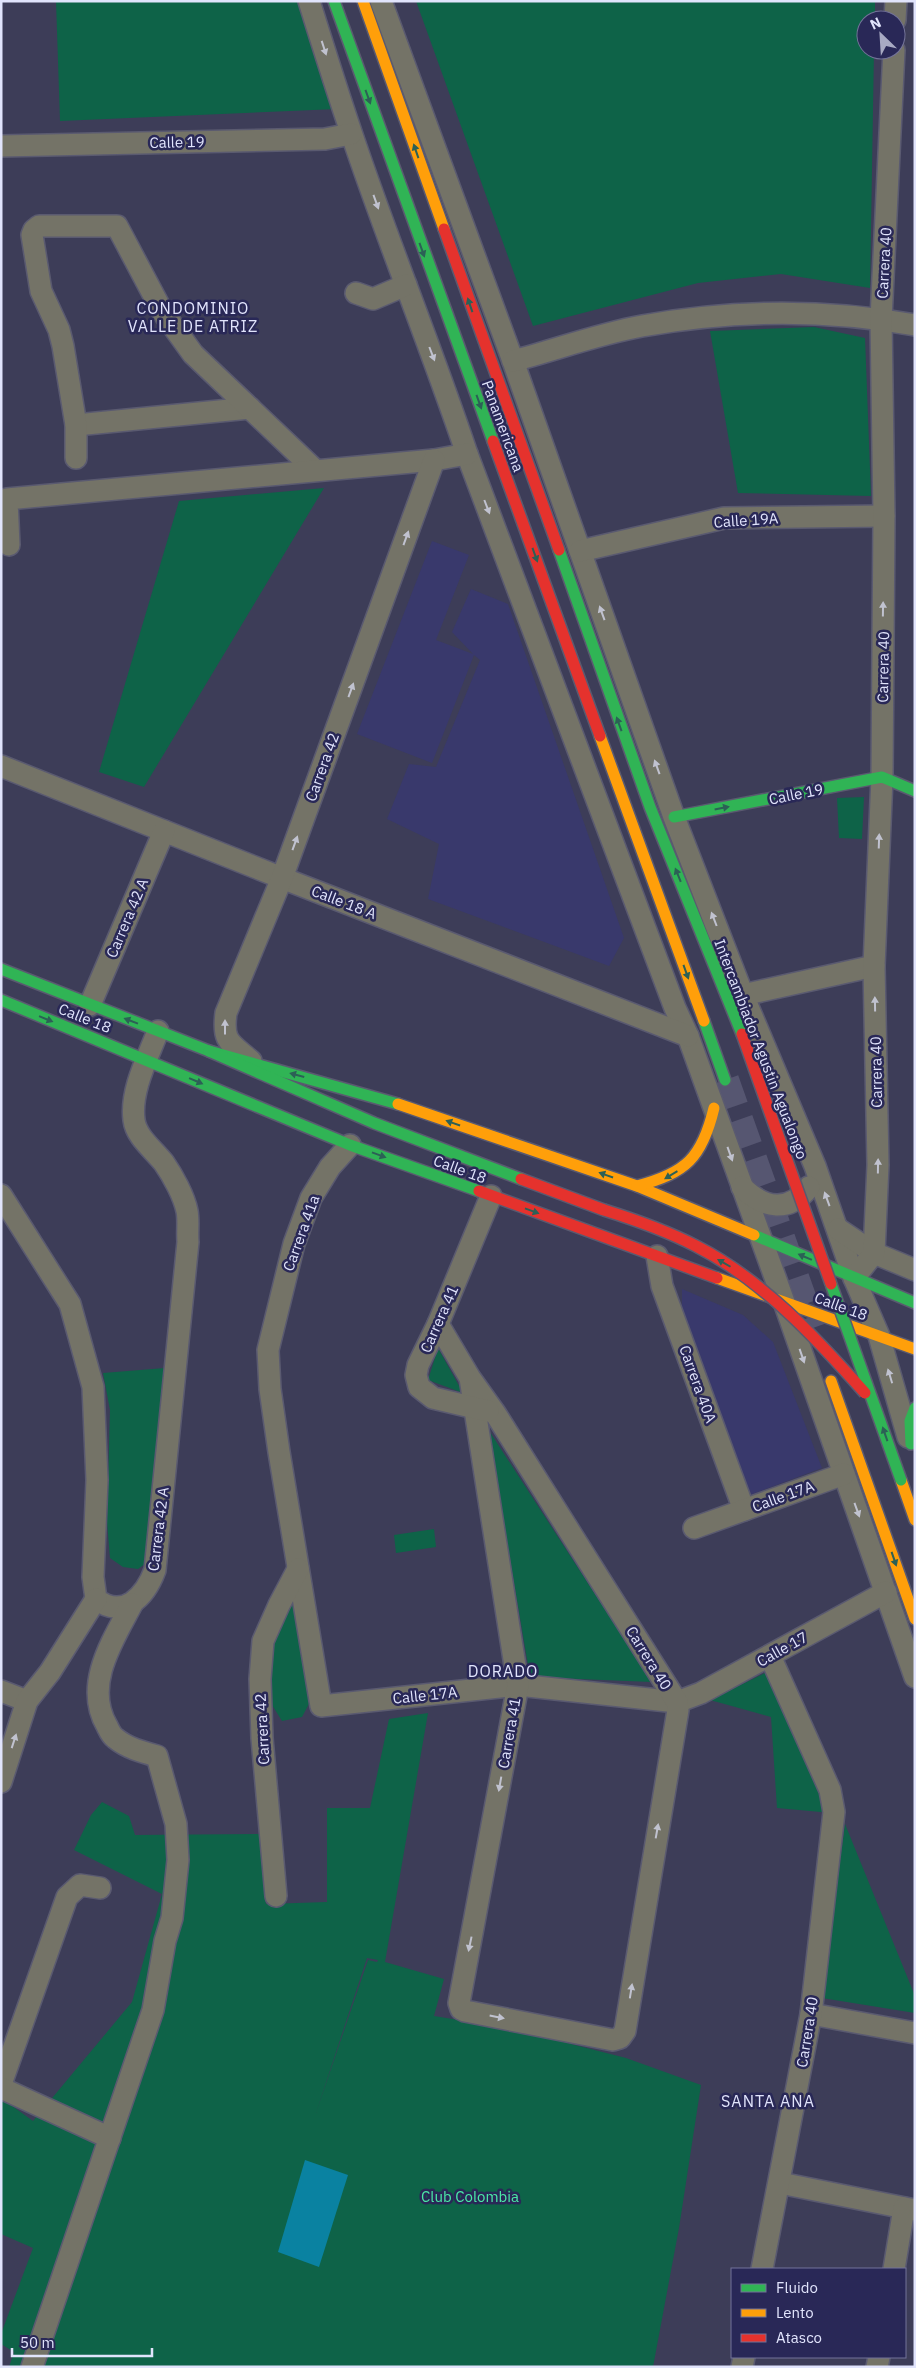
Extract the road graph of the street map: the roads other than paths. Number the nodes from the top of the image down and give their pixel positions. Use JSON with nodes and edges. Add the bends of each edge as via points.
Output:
{"nodes":[{"id":1,"x":309,"y":1,"type":"edge"},
{"id":2,"x":334,"y":1,"type":"edge"},
{"id":3,"x":363,"y":1,"type":"edge"},
{"id":4,"x":379,"y":14,"type":"edge"},
{"id":5,"x":894,"y":60,"type":"edge"},
{"id":6,"x":351,"y":134,"type":"junction"},
{"id":7,"x":1,"y":146,"type":"edge"},
{"id":8,"x":411,"y":218,"type":"junction"},
{"id":9,"x":386,"y":232,"type":"junction"},
{"id":10,"x":406,"y":285,"type":"junction"},
{"id":11,"x":356,"y":292,"type":"dead end"},
{"id":12,"x":882,"y":320,"type":"junction"},
{"id":13,"x":915,"y":326,"type":"edge"},
{"id":14,"x":513,"y":361,"type":"junction"},
{"id":15,"x":250,"y":408,"type":"junction"},
{"id":16,"x":76,"y":425,"type":"junction"},
{"id":17,"x":467,"y":454,"type":"junction"},
{"id":18,"x":76,"y":458,"type":"dead end"},
{"id":19,"x":434,"y":460,"type":"junction"},
{"id":20,"x":314,"y":470,"type":"junction"},
{"id":21,"x":884,"y":516,"type":"junction"},
{"id":22,"x":9,"y":545,"type":"dead end"},
{"id":23,"x":580,"y":551,"type":"junction"},
{"id":24,"x":1,"y":766,"type":"edge"},
{"id":25,"x":882,"y":777,"type":"junction"},
{"id":26,"x":915,"y":791,"type":"edge"},
{"id":27,"x":674,"y":817,"type":"junction"},
{"id":28,"x":164,"y":831,"type":"junction"},
{"id":29,"x":282,"y":878,"type":"junction"},
{"id":30,"x":874,"y":966,"type":"junction"},
{"id":31,"x":1,"y":969,"type":"edge"},
{"id":32,"x":743,"y":995,"type":"junction"},
{"id":33,"x":1,"y":1000,"type":"edge"},
{"id":34,"x":90,"y":1005,"type":"junction"},
{"id":35,"x":158,"y":1031,"type":"junction"},
{"id":36,"x":688,"y":1036,"type":"junction"},
{"id":37,"x":209,"y":1051,"type":"junction"},
{"id":38,"x":147,"y":1060,"type":"junction"},
{"id":39,"x":253,"y":1063,"type":"junction"},
{"id":40,"x":725,"y":1080,"type":"tunnel mouth"},
{"id":41,"x":714,"y":1108,"type":"junction"},
{"id":42,"x":350,"y":1145,"type":"junction"},
{"id":43,"x":816,"y":1166,"type":"junction"},
{"id":44,"x":637,"y":1186,"type":"junction"},
{"id":45,"x":742,"y":1187,"type":"junction"},
{"id":46,"x":1,"y":1195,"type":"edge"},
{"id":47,"x":491,"y":1196,"type":"junction"},
{"id":48,"x":838,"y":1229,"type":"junction"},
{"id":49,"x":760,"y":1238,"type":"junction"},
{"id":50,"x":874,"y":1253,"type":"junction"},
{"id":51,"x":657,"y":1256,"type":"junction"},
{"id":52,"x":915,"y":1270,"type":"edge"},
{"id":53,"x":854,"y":1278,"type":"junction"},
{"id":54,"x":784,"y":1302,"type":"junction"},
{"id":55,"x":915,"y":1303,"type":"edge"},
{"id":56,"x":438,"y":1324,"type":"junction"},
{"id":57,"x":879,"y":1336,"type":"junction"},
{"id":58,"x":915,"y":1349,"type":"edge"},
{"id":59,"x":470,"y":1378,"type":"junction"},
{"id":60,"x":831,"y":1381,"type":"dead end"},
{"id":61,"x":874,"y":1403,"type":"junction"},
{"id":62,"x":475,"y":1408,"type":"junction"},
{"id":63,"x":915,"y":1408,"type":"edge"},
{"id":64,"x":495,"y":1412,"type":"junction"},
{"id":65,"x":913,"y":1450,"type":"edge"},
{"id":66,"x":844,"y":1474,"type":"junction"},
{"id":67,"x":744,"y":1510,"type":"junction"},
{"id":68,"x":915,"y":1520,"type":"edge"},
{"id":69,"x":694,"y":1528,"type":"dead end"},
{"id":70,"x":298,"y":1569,"type":"junction"},
{"id":71,"x":886,"y":1592,"type":"junction"},
{"id":72,"x":96,"y":1599,"type":"junction"},
{"id":73,"x":132,"y":1604,"type":"junction"},
{"id":74,"x":915,"y":1618,"type":"edge"},
{"id":75,"x":770,"y":1656,"type":"junction"},
{"id":76,"x":915,"y":1676,"type":"edge"},
{"id":77,"x":518,"y":1685,"type":"junction"},
{"id":78,"x":1,"y":1690,"type":"edge"},
{"id":79,"x":27,"y":1701,"type":"junction"},
{"id":80,"x":678,"y":1702,"type":"junction"},
{"id":81,"x":1,"y":1782,"type":"edge"},
{"id":82,"x":100,"y":1888,"type":"dead end"},
{"id":83,"x":276,"y":1896,"type":"dead end"},
{"id":84,"x":811,"y":2014,"type":"junction"},
{"id":85,"x":915,"y":2033,"type":"edge"},
{"id":86,"x":620,"y":2038,"type":"joint"},
{"id":87,"x":1,"y":2086,"type":"edge"},
{"id":88,"x":110,"y":2138,"type":"junction"},
{"id":89,"x":780,"y":2184,"type":"junction"},
{"id":90,"x":910,"y":2209,"type":"edge"},
{"id":91,"x":762,"y":2268,"type":"edge"},
{"id":92,"x":894,"y":2268,"type":"edge"},
{"id":93,"x":32,"y":2367,"type":"edge"}],
"edges":[{"from":1,"to":6,"type":"street","one_way":true},
{"from":2,"to":8,"type":"main road","name":"Panamericana","one_way":true},
{"from":3,"to":4,"type":"main road","name":"Intercambiador Agustin Agualongo"},
{"from":4,"to":14,"type":"street"},
{"from":61,"to":4,"type":"main road","name":"Intercambiador Agustin Agualongo","one_way":true,"bridge":true,"via":[[742,1034],[650,807],[585,631]]},
{"from":5,"to":12,"type":"street","name":"Carrera 40"},
{"from":6,"to":7,"type":"street","name":"Calle 19","via":[[325,139]]},
{"from":6,"to":9,"type":"street","one_way":true},
{"from":8,"to":9,"type":"street"},
{"from":8,"to":40,"type":"main road","name":"Panamericana","one_way":true},
{"from":9,"to":10,"type":"street"},
{"from":10,"to":11,"type":"street","via":[[373,298]]},
{"from":10,"to":17,"type":"street","one_way":true},
{"from":12,"to":13,"type":"street"},
{"from":12,"to":14,"type":"street","via":[[801,312],[716,317],[641,326]]},
{"from":12,"to":21,"type":"street","name":"Carrera 40"},
{"from":14,"to":23,"type":"street"},
{"from":15,"to":16,"type":"street"},
{"from":15,"to":16,"type":"street","via":[[193,354],[162,311],[117,226],[39,226],[32,235],[42,291],[59,330]]},
{"from":15,"to":20,"type":"street"},
{"from":16,"to":18,"type":"street"},
{"from":17,"to":19,"type":"street"},
{"from":17,"to":36,"type":"street","one_way":true},
{"from":19,"to":20,"type":"street"},
{"from":29,"to":19,"type":"street","name":"Carrera 42","one_way":true},
{"from":20,"to":22,"type":"street","via":[[7,499]]},
{"from":21,"to":23,"type":"street","name":"Calle 19A","via":[[724,518]]},
{"from":25,"to":21,"type":"street","name":"Carrera 40","one_way":true},
{"from":27,"to":23,"type":"street","one_way":true},
{"from":24,"to":28,"type":"street","name":"Calle 18 A"},
{"from":25,"to":26,"type":"main road"},
{"from":27,"to":25,"type":"main road","name":"Calle 19","one_way":true},
{"from":30,"to":25,"type":"street","name":"Carrera 40","one_way":true},
{"from":32,"to":27,"type":"street","one_way":true},
{"from":28,"to":29,"type":"street","name":"Calle 18 A"},
{"from":28,"to":34,"type":"street","name":"Carrera 42 A"},
{"from":29,"to":36,"type":"street","name":"Calle 18 A"},
{"from":39,"to":29,"type":"street","name":"Carrera 42","one_way":true,"via":[[230,1043],[224,1032],[226,1013]]},
{"from":30,"to":32,"type":"street"},
{"from":50,"to":30,"type":"street","name":"Carrera 40","one_way":true,"via":[[878,1165]]},
{"from":31,"to":34,"type":"main road","name":"Calle 18"},
{"from":32,"to":43,"type":"street"},
{"from":33,"to":38,"type":"main road","name":"Calle 18","one_way":true},
{"from":35,"to":34,"type":"main road","name":"Calle 18","one_way":true},
{"from":35,"to":37,"type":"main road","name":"Calle 18"},
{"from":35,"to":38,"type":"street","name":"Carrera 42 A"},
{"from":36,"to":41,"type":"street"},
{"from":37,"to":39,"type":"main road","name":"Calle 18"},
{"from":61,"to":37,"type":"main road","one_way":true,"bridge":true,"via":[[785,1309],[730,1266],[669,1233],[374,1123]]},
{"from":38,"to":42,"type":"main road","name":"Calle 18","one_way":true},
{"from":38,"to":73,"type":"street","name":"Carrera 42 A","via":[[134,1103],[134,1121],[177,1186],[187,1211],[188,1242],[155,1570],[149,1586]]},
{"from":44,"to":39,"type":"main road","name":"Calle 18","one_way":true,"via":[[383,1099]]},
{"from":41,"to":44,"type":"main road","one_way":true,"via":[[707,1137],[690,1162],[666,1179]]},
{"from":41,"to":45,"type":"street","one_way":true},
{"from":42,"to":47,"type":"main road","name":"Calle 18","one_way":true},
{"from":42,"to":70,"type":"street","name":"Carrera 41a","via":[[330,1167],[311,1198],[294,1244],[268,1350],[270,1389]]},
{"from":43,"to":45,"type":"street","via":[[812,1183],[802,1196],[787,1204],[770,1205],[754,1199]]},
{"from":48,"to":43,"type":"street","one_way":true},
{"from":44,"to":49,"type":"main road","name":"Calle 18"},
{"from":45,"to":49,"type":"street"},
{"from":46,"to":72,"type":"street","via":[[70,1304],[93,1387],[97,1480],[93,1576]]},
{"from":47,"to":51,"type":"main road","name":"Calle 18","one_way":true},
{"from":47,"to":56,"type":"street","name":"Carrera 41"},
{"from":48,"to":50,"type":"street"},
{"from":48,"to":53,"type":"street"},
{"from":53,"to":49,"type":"main road","name":"Calle 18","one_way":true},
{"from":49,"to":54,"type":"street"},
{"from":50,"to":52,"type":"street"},
{"from":50,"to":53,"type":"street"},
{"from":51,"to":54,"type":"main road","name":"Calle 18"},
{"from":51,"to":67,"type":"street","name":"Carrera 40A","via":[[662,1286]]},
{"from":53,"to":55,"type":"main road","name":"Calle 18"},
{"from":53,"to":57,"type":"street"},
{"from":54,"to":57,"type":"main road","name":"Calle 18"},
{"from":54,"to":66,"type":"street","one_way":true},
{"from":56,"to":59,"type":"street","name":"Carrera 40"},
{"from":56,"to":62,"type":"street","name":"Carrera 41","via":[[418,1365],[419,1387],[433,1398]]},
{"from":57,"to":58,"type":"main road","name":"Calle 18"},
{"from":65,"to":57,"type":"street","one_way":true},
{"from":59,"to":62,"type":"street","name":"Carrera 41"},
{"from":59,"to":64,"type":"street","name":"Carrera 40"},
{"from":60,"to":74,"type":"main road","one_way":true},
{"from":68,"to":61,"type":"main road","name":"Intercambiador Agustin Agualongo","one_way":true,"bridge":true},
{"from":62,"to":64,"type":"street"},
{"from":62,"to":77,"type":"street","name":"Carrera 41"},
{"from":63,"to":65,"type":"main road","via":[[910,1421]]},
{"from":64,"to":80,"type":"street","name":"Carrera 40"},
{"from":66,"to":67,"type":"street","name":"Calle 17A"},
{"from":66,"to":71,"type":"street","one_way":true},
{"from":67,"to":69,"type":"street","name":"Calle 17A"},
{"from":70,"to":77,"type":"street","name":"Calle 17A","via":[[321,1706]]},
{"from":70,"to":83,"type":"street","name":"Carrera 42","via":[[263,1641],[260,1679]]},
{"from":71,"to":75,"type":"street","name":"Calle 17"},
{"from":71,"to":76,"type":"street"},
{"from":72,"to":73,"type":"street","via":[[105,1606]]},
{"from":72,"to":79,"type":"street","via":[[50,1672]]},
{"from":73,"to":88,"type":"street","name":"Carrera 42 A","via":[[104,1657],[98,1687],[101,1716],[113,1737],[134,1749],[157,1756],[176,1824],[178,1860],[172,1918],[152,2010]]},
{"from":75,"to":80,"type":"street","name":"Calle 17"},
{"from":75,"to":84,"type":"street","name":"Carrera 40","via":[[830,1790],[834,1812]]},
{"from":77,"to":80,"type":"street","name":"Calle 17A"},
{"from":77,"to":86,"type":"street","name":"Carrera 41","one_way":true,"via":[[458,1998],[461,2009],[613,2040]]},
{"from":78,"to":79,"type":"street"},
{"from":81,"to":79,"type":"street","one_way":true},
{"from":86,"to":80,"type":"street","name":"Carrera 40","one_way":true,"via":[[625,2031]]},
{"from":82,"to":87,"type":"street","via":[[80,1885],[67,1897]]},
{"from":84,"to":85,"type":"street"},
{"from":84,"to":89,"type":"street","name":"Carrera 40"},
{"from":87,"to":88,"type":"street"},
{"from":88,"to":93,"type":"street"},
{"from":89,"to":90,"type":"street"},
{"from":89,"to":91,"type":"street","name":"Carrera 40"},
{"from":90,"to":92,"type":"street"}]}
